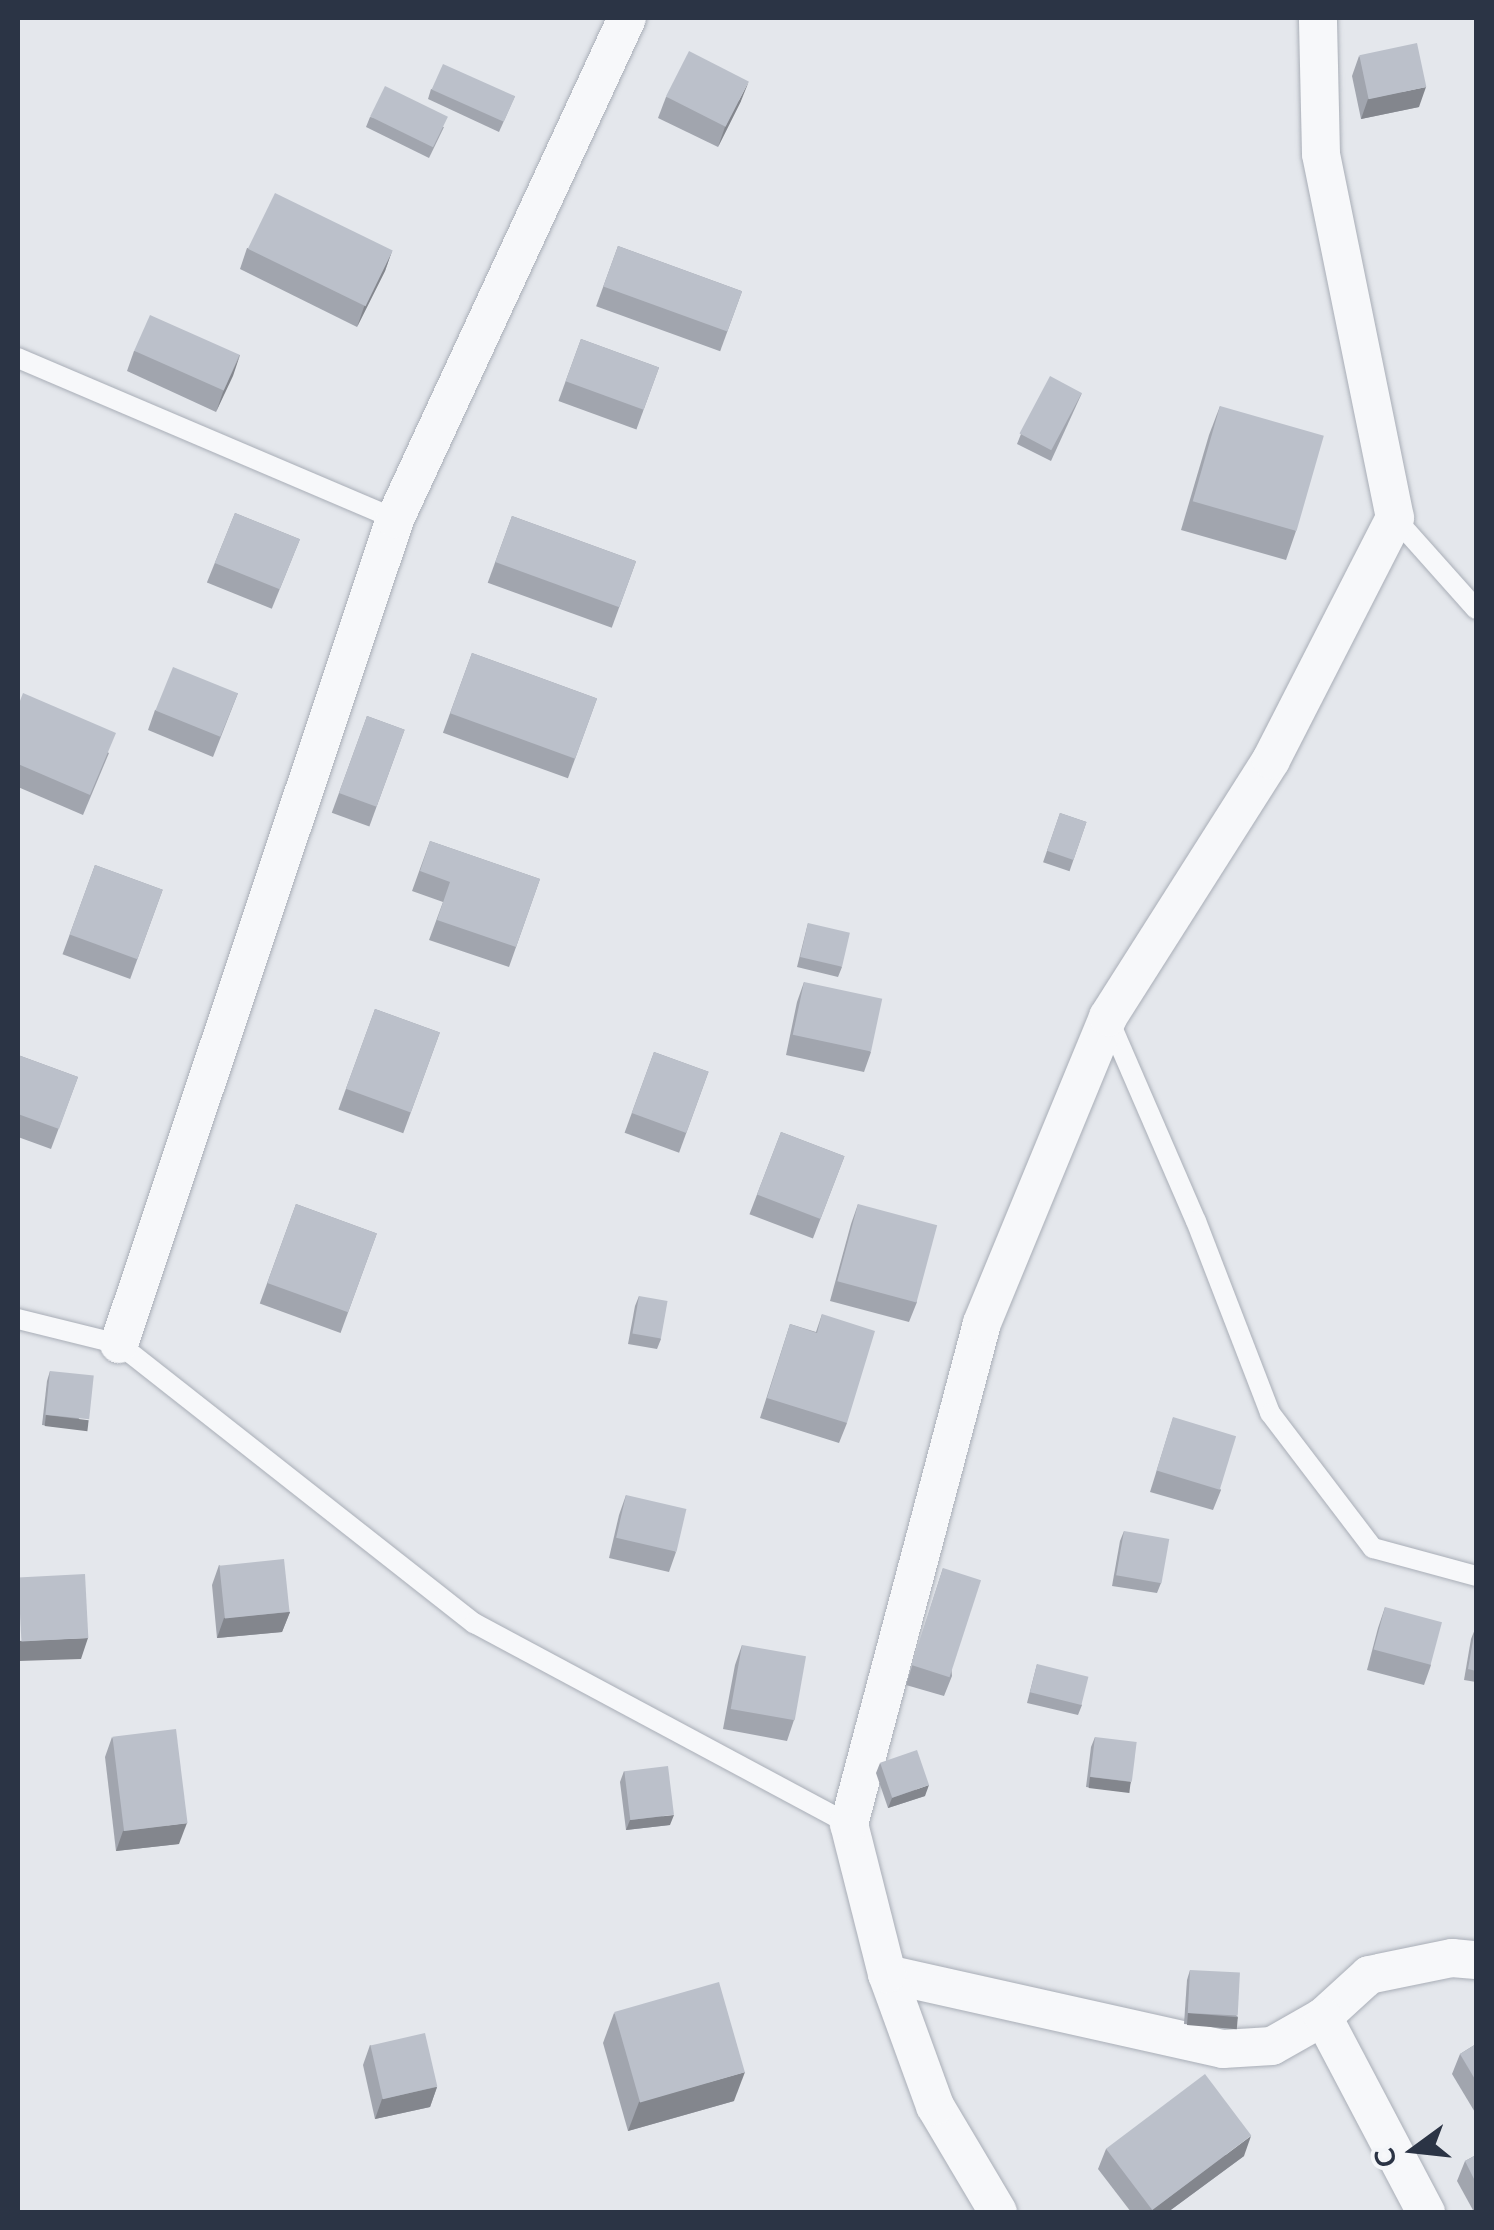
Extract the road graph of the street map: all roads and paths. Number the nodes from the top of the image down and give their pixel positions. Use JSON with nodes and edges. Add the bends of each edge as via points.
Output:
{"nodes":[{"id":1,"x":627,"y":18,"type":"edge"},
{"id":2,"x":1318,"y":18,"type":"edge"},
{"id":3,"x":18,"y":358,"type":"edge"},
{"id":4,"x":1395,"y":518,"type":"junction"},
{"id":5,"x":395,"y":519,"type":"junction"},
{"id":6,"x":1476,"y":610,"type":"edge"},
{"id":7,"x":1108,"y":1016,"type":"junction"},
{"id":8,"x":18,"y":1319,"type":"edge"},
{"id":9,"x":119,"y":1344,"type":"junction"},
{"id":10,"x":1476,"y":1576,"type":"edge"},
{"id":11,"x":848,"y":1824,"type":"junction"},
{"id":12,"x":1476,"y":1960,"type":"edge"},
{"id":13,"x":887,"y":1974,"type":"junction"},
{"id":14,"x":1323,"y":2017,"type":"junction"},
{"id":15,"x":998,"y":2212,"type":"edge"},
{"id":16,"x":1426,"y":2212,"type":"edge"}],
"edges":[{"from":1,"to":5,"type":"street"},
{"from":2,"to":4,"type":"street","via":[[1321,154]]},
{"from":3,"to":5,"type":"lane"},
{"from":4,"to":6,"type":"lane"},
{"from":4,"to":7,"type":"street","via":[[1271,760]]},
{"from":5,"to":9,"type":"street"},
{"from":7,"to":10,"type":"lane","via":[[1270,1413],[1374,1548]]},
{"from":7,"to":11,"type":"street","via":[[982,1324]]},
{"from":8,"to":9,"type":"lane"},
{"from":9,"to":11,"type":"lane","via":[[474,1622]]},
{"from":11,"to":13,"type":"street"},
{"from":12,"to":14,"type":"street","via":[[1452,1958],[1369,1974]]},
{"from":13,"to":14,"type":"street","via":[[1223,2049],[1272,2046]]},
{"from":13,"to":15,"type":"street","via":[[935,2106]]},
{"from":14,"to":16,"type":"street"}]}
